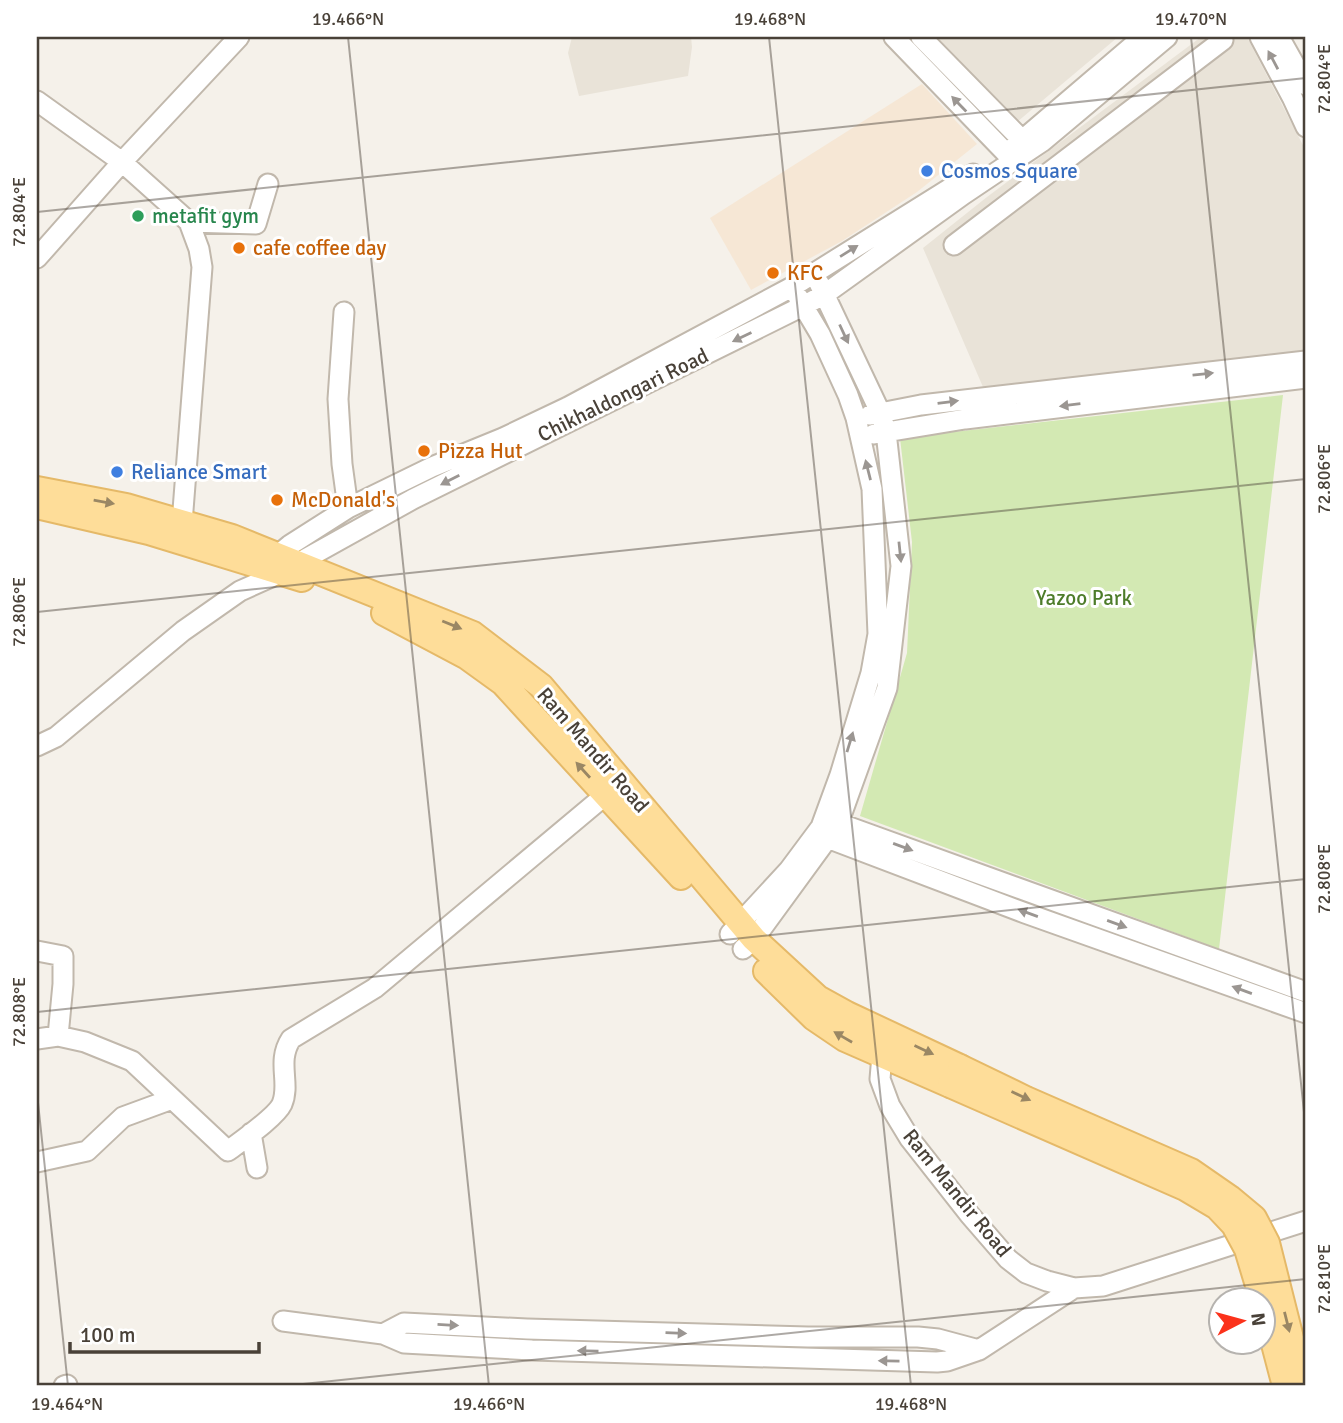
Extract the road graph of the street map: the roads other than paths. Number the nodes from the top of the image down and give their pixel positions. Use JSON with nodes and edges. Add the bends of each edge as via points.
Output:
{"nodes":[{"id":1,"x":239,"y":37,"type":"edge"},
{"id":2,"x":894,"y":37,"type":"edge"},
{"id":3,"x":921,"y":37,"type":"edge"},
{"id":4,"x":1143,"y":37,"type":"edge"},
{"id":5,"x":1167,"y":37,"type":"edge"},
{"id":6,"x":1260,"y":37,"type":"edge"},
{"id":7,"x":1279,"y":37,"type":"edge"},
{"id":8,"x":1223,"y":40,"type":"dead end"},
{"id":9,"x":1306,"y":85,"type":"edge"},
{"id":10,"x":37,"y":101,"type":"edge"},
{"id":11,"x":1306,"y":127,"type":"edge"},
{"id":12,"x":1022,"y":141,"type":"junction"},
{"id":13,"x":1006,"y":153,"type":"junction"},
{"id":14,"x":122,"y":162,"type":"junction"},
{"id":15,"x":268,"y":184,"type":"dead end"},
{"id":16,"x":189,"y":222,"type":"junction"},
{"id":17,"x":954,"y":245,"type":"dead end"},
{"id":18,"x":37,"y":258,"type":"edge"},
{"id":19,"x":813,"y":273,"type":"junction"},
{"id":20,"x":792,"y":287,"type":"junction"},
{"id":21,"x":825,"y":294,"type":"junction"},
{"id":22,"x":803,"y":306,"type":"junction"},
{"id":23,"x":344,"y":312,"type":"dead end"},
{"id":24,"x":1306,"y":361,"type":"edge"},
{"id":25,"x":1306,"y":378,"type":"edge"},
{"id":26,"x":880,"y":412,"type":"junction"},
{"id":27,"x":858,"y":427,"type":"junction"},
{"id":28,"x":887,"y":432,"type":"junction"},
{"id":29,"x":37,"y":489,"type":"edge"},
{"id":30,"x":37,"y":506,"type":"edge"},
{"id":31,"x":348,"y":508,"type":"junction"},
{"id":32,"x":182,"y":523,"type":"junction"},
{"id":33,"x":280,"y":565,"type":"junction"},
{"id":34,"x":37,"y":746,"type":"edge"},
{"id":35,"x":613,"y":788,"type":"junction"},
{"id":36,"x":826,"y":828,"type":"junction"},
{"id":37,"x":742,"y":936,"type":"junction"},
{"id":38,"x":37,"y":951,"type":"edge"},
{"id":39,"x":1306,"y":992,"type":"edge"},
{"id":40,"x":1306,"y":1013,"type":"edge"},
{"id":41,"x":58,"y":1037,"type":"junction"},
{"id":42,"x":37,"y":1039,"type":"edge"},
{"id":43,"x":887,"y":1045,"type":"junction"},
{"id":44,"x":955,"y":1076,"type":"junction"},
{"id":45,"x":172,"y":1099,"type":"junction"},
{"id":46,"x":251,"y":1133,"type":"junction"},
{"id":47,"x":37,"y":1162,"type":"edge"},
{"id":48,"x":257,"y":1168,"type":"dead end"},
{"id":49,"x":1306,"y":1221,"type":"edge"},
{"id":50,"x":1074,"y":1288,"type":"junction"},
{"id":51,"x":283,"y":1321,"type":"dead end"},
{"id":52,"x":634,"y":1332,"type":"junction"},
{"id":53,"x":383,"y":1334,"type":"junction"},
{"id":54,"x":979,"y":1350,"type":"junction"},
{"id":55,"x":634,"y":1353,"type":"junction"},
{"id":56,"x":1285,"y":1386,"type":"edge"},
{"id":57,"x":1303,"y":1386,"type":"edge"}],
"edges":[{"from":1,"to":14,"type":"street"},
{"from":13,"to":2,"type":"street","one_way":true},
{"from":3,"to":12,"type":"street"},
{"from":4,"to":12,"type":"street","name":"Chikhaldongari Road"},
{"from":5,"to":21,"type":"street","name":"Chikhaldongari Road","via":[[1043,141]]},
{"from":11,"to":6,"type":"street","one_way":true},
{"from":7,"to":9,"type":"street"},
{"from":8,"to":17,"type":"street"},
{"from":10,"to":14,"type":"street"},
{"from":12,"to":13,"type":"street","name":"Chikhaldongari Road"},
{"from":19,"to":13,"type":"street","name":"Chikhaldongari Road","one_way":true},
{"from":14,"to":16,"type":"street"},
{"from":14,"to":18,"type":"street"},
{"from":15,"to":16,"type":"street","via":[[256,224]]},
{"from":16,"to":32,"type":"street","via":[[202,267]]},
{"from":19,"to":20,"type":"street","name":"Chikhaldongari Road"},
{"from":19,"to":21,"type":"street"},
{"from":20,"to":22,"type":"street"},
{"from":20,"to":31,"type":"street","name":"Chikhaldongari Road","via":[[568,407]]},
{"from":21,"to":22,"type":"street","name":"Chikhaldongari Road"},
{"from":21,"to":26,"type":"street","one_way":true},
{"from":22,"to":27,"type":"street","via":[[848,395]]},
{"from":22,"to":33,"type":"street","name":"Chikhaldongari Road","one_way":true},
{"from":23,"to":31,"type":"street","via":[[338,399]]},
{"from":26,"to":24,"type":"street","one_way":true},
{"from":25,"to":28,"type":"street","one_way":true},
{"from":26,"to":27,"type":"street"},
{"from":26,"to":28,"type":"street"},
{"from":27,"to":28,"type":"street"},
{"from":36,"to":27,"type":"street","one_way":true,"via":[[878,634],[872,489]]},
{"from":28,"to":36,"type":"street","one_way":true,"via":[[901,566],[887,688]]},
{"from":29,"to":32,"type":"main road","one_way":true,"via":[[126,506]]},
{"from":30,"to":33,"type":"main road"},
{"from":31,"to":33,"type":"street","name":"Chikhaldongari Road"},
{"from":32,"to":33,"type":"main road","via":[[232,537]]},
{"from":33,"to":34,"type":"street","name":"Chikhaldongari Road","via":[[183,631],[56,737]]},
{"from":33,"to":35,"type":"main road","via":[[346,592],[467,657],[503,683]]},
{"from":35,"to":37,"type":"main road","via":[[710,909]]},
{"from":35,"to":46,"type":"street","via":[[375,988],[291,1039],[284,1055],[284,1101]]},
{"from":36,"to":37,"type":"street"},
{"from":36,"to":39,"type":"street","one_way":true},
{"from":40,"to":36,"type":"street","one_way":true,"via":[[1025,913]]},
{"from":37,"to":43,"type":"main road","via":[[814,1018],[845,1039]]},
{"from":38,"to":41,"type":"street","via":[[63,956]]},
{"from":41,"to":42,"type":"street"},
{"from":41,"to":45,"type":"street","via":[[85,1042],[132,1061]]},
{"from":43,"to":44,"type":"main road"},
{"from":43,"to":50,"type":"street","name":"Ram Mandir Road","via":[[880,1079],[910,1139],[1008,1259],[1026,1273]]},
{"from":44,"to":56,"type":"main road","bridge":true,"via":[[1217,1207],[1234,1224],[1247,1249]]},
{"from":44,"to":57,"type":"main road","one_way":true,"bridge":true,"via":[[1026,1098],[1191,1171],[1254,1218],[1267,1243]]},
{"from":45,"to":46,"type":"street","via":[[228,1151]]},
{"from":45,"to":47,"type":"street","via":[[123,1118],[87,1151]]},
{"from":46,"to":48,"type":"street"},
{"from":49,"to":50,"type":"street","name":"Ram Mandir Road","via":[[1103,1286]]},
{"from":50,"to":54,"type":"street"},
{"from":51,"to":53,"type":"street"},
{"from":53,"to":52,"type":"street","one_way":true,"via":[[404,1323]]},
{"from":52,"to":54,"type":"street","one_way":true,"via":[[918,1337]]},
{"from":52,"to":55,"type":"street"},
{"from":55,"to":53,"type":"street","one_way":true,"via":[[404,1343]]},
{"from":54,"to":55,"type":"street","one_way":true,"via":[[937,1362]]}]}
